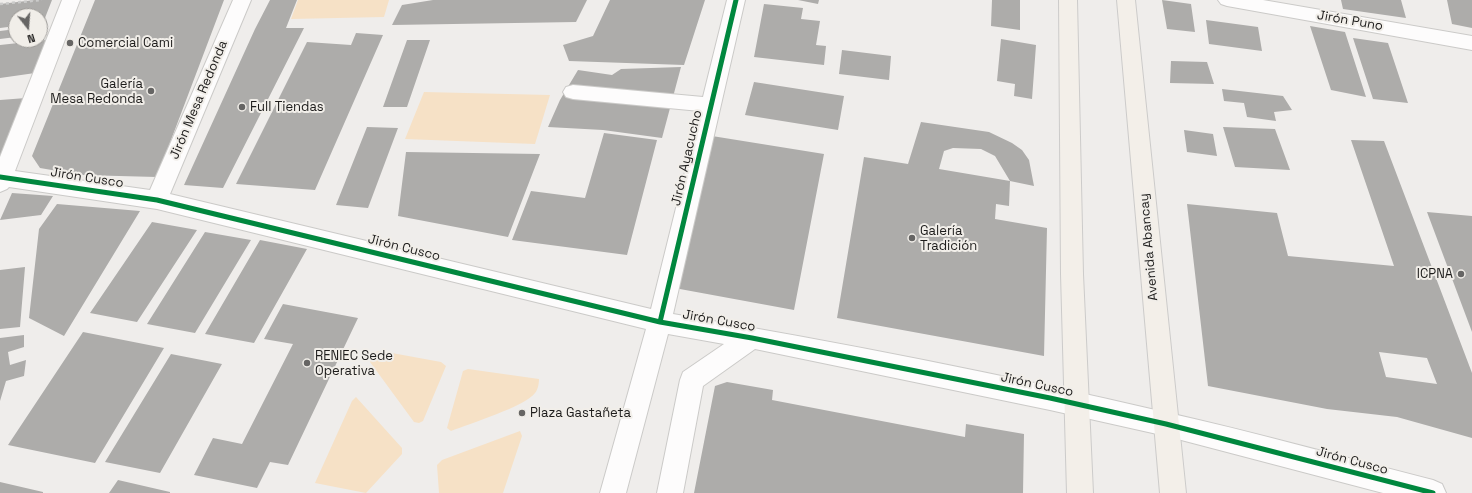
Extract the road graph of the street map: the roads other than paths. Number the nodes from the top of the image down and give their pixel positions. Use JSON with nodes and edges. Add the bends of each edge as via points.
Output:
{"nodes":[{"id":1,"x":71,"y":0,"type":"edge"},
{"id":2,"x":242,"y":0,"type":"edge"},
{"id":3,"x":736,"y":0,"type":"edge"},
{"id":4,"x":1068,"y":0,"type":"edge"},
{"id":5,"x":1126,"y":0,"type":"edge"},
{"id":6,"x":1236,"y":1,"type":"edge"},
{"id":7,"x":1472,"y":43,"type":"edge"},
{"id":8,"x":573,"y":92,"type":"dead end"},
{"id":9,"x":711,"y":105,"type":"junction"},
{"id":10,"x":1,"y":179,"type":"edge"},
{"id":11,"x":157,"y":200,"type":"junction"},
{"id":12,"x":660,"y":322,"type":"junction"},
{"id":13,"x":752,"y":338,"type":"junction"},
{"id":14,"x":1077,"y":405,"type":"junction"},
{"id":15,"x":1166,"y":424,"type":"junction"},
{"id":16,"x":612,"y":493,"type":"edge"},
{"id":17,"x":670,"y":493,"type":"edge"},
{"id":18,"x":1080,"y":493,"type":"edge"},
{"id":19,"x":1173,"y":493,"type":"edge"},
{"id":20,"x":1433,"y":493,"type":"edge"}],
"edges":[{"from":1,"to":10,"type":"street"},
{"from":2,"to":11,"type":"street","name":"Jirón Mesa Redonda"},
{"from":3,"to":9,"type":"street","name":"Jirón Ayacucho"},
{"from":4,"to":14,"type":"main road"},
{"from":5,"to":15,"type":"main road","name":"Avenida Abancay"},
{"from":6,"to":7,"type":"street","name":"Jirón Puno"},
{"from":8,"to":9,"type":"street"},
{"from":9,"to":12,"type":"street","name":"Jirón Ayacucho"},
{"from":10,"to":11,"type":"street","name":"Jirón Cusco"},
{"from":11,"to":12,"type":"street","name":"Jirón Cusco"},
{"from":12,"to":13,"type":"street","name":"Jirón Cusco"},
{"from":12,"to":16,"type":"street","name":"Jirón Ayacucho"},
{"from":13,"to":14,"type":"street","name":"Jirón Cusco"},
{"from":13,"to":17,"type":"street","via":[[692,380]]},
{"from":14,"to":15,"type":"street","name":"Jirón Cusco"},
{"from":14,"to":18,"type":"main road"},
{"from":15,"to":19,"type":"main road","name":"Avenida Abancay"},
{"from":15,"to":20,"type":"street","name":"Jirón Cusco"}]}
